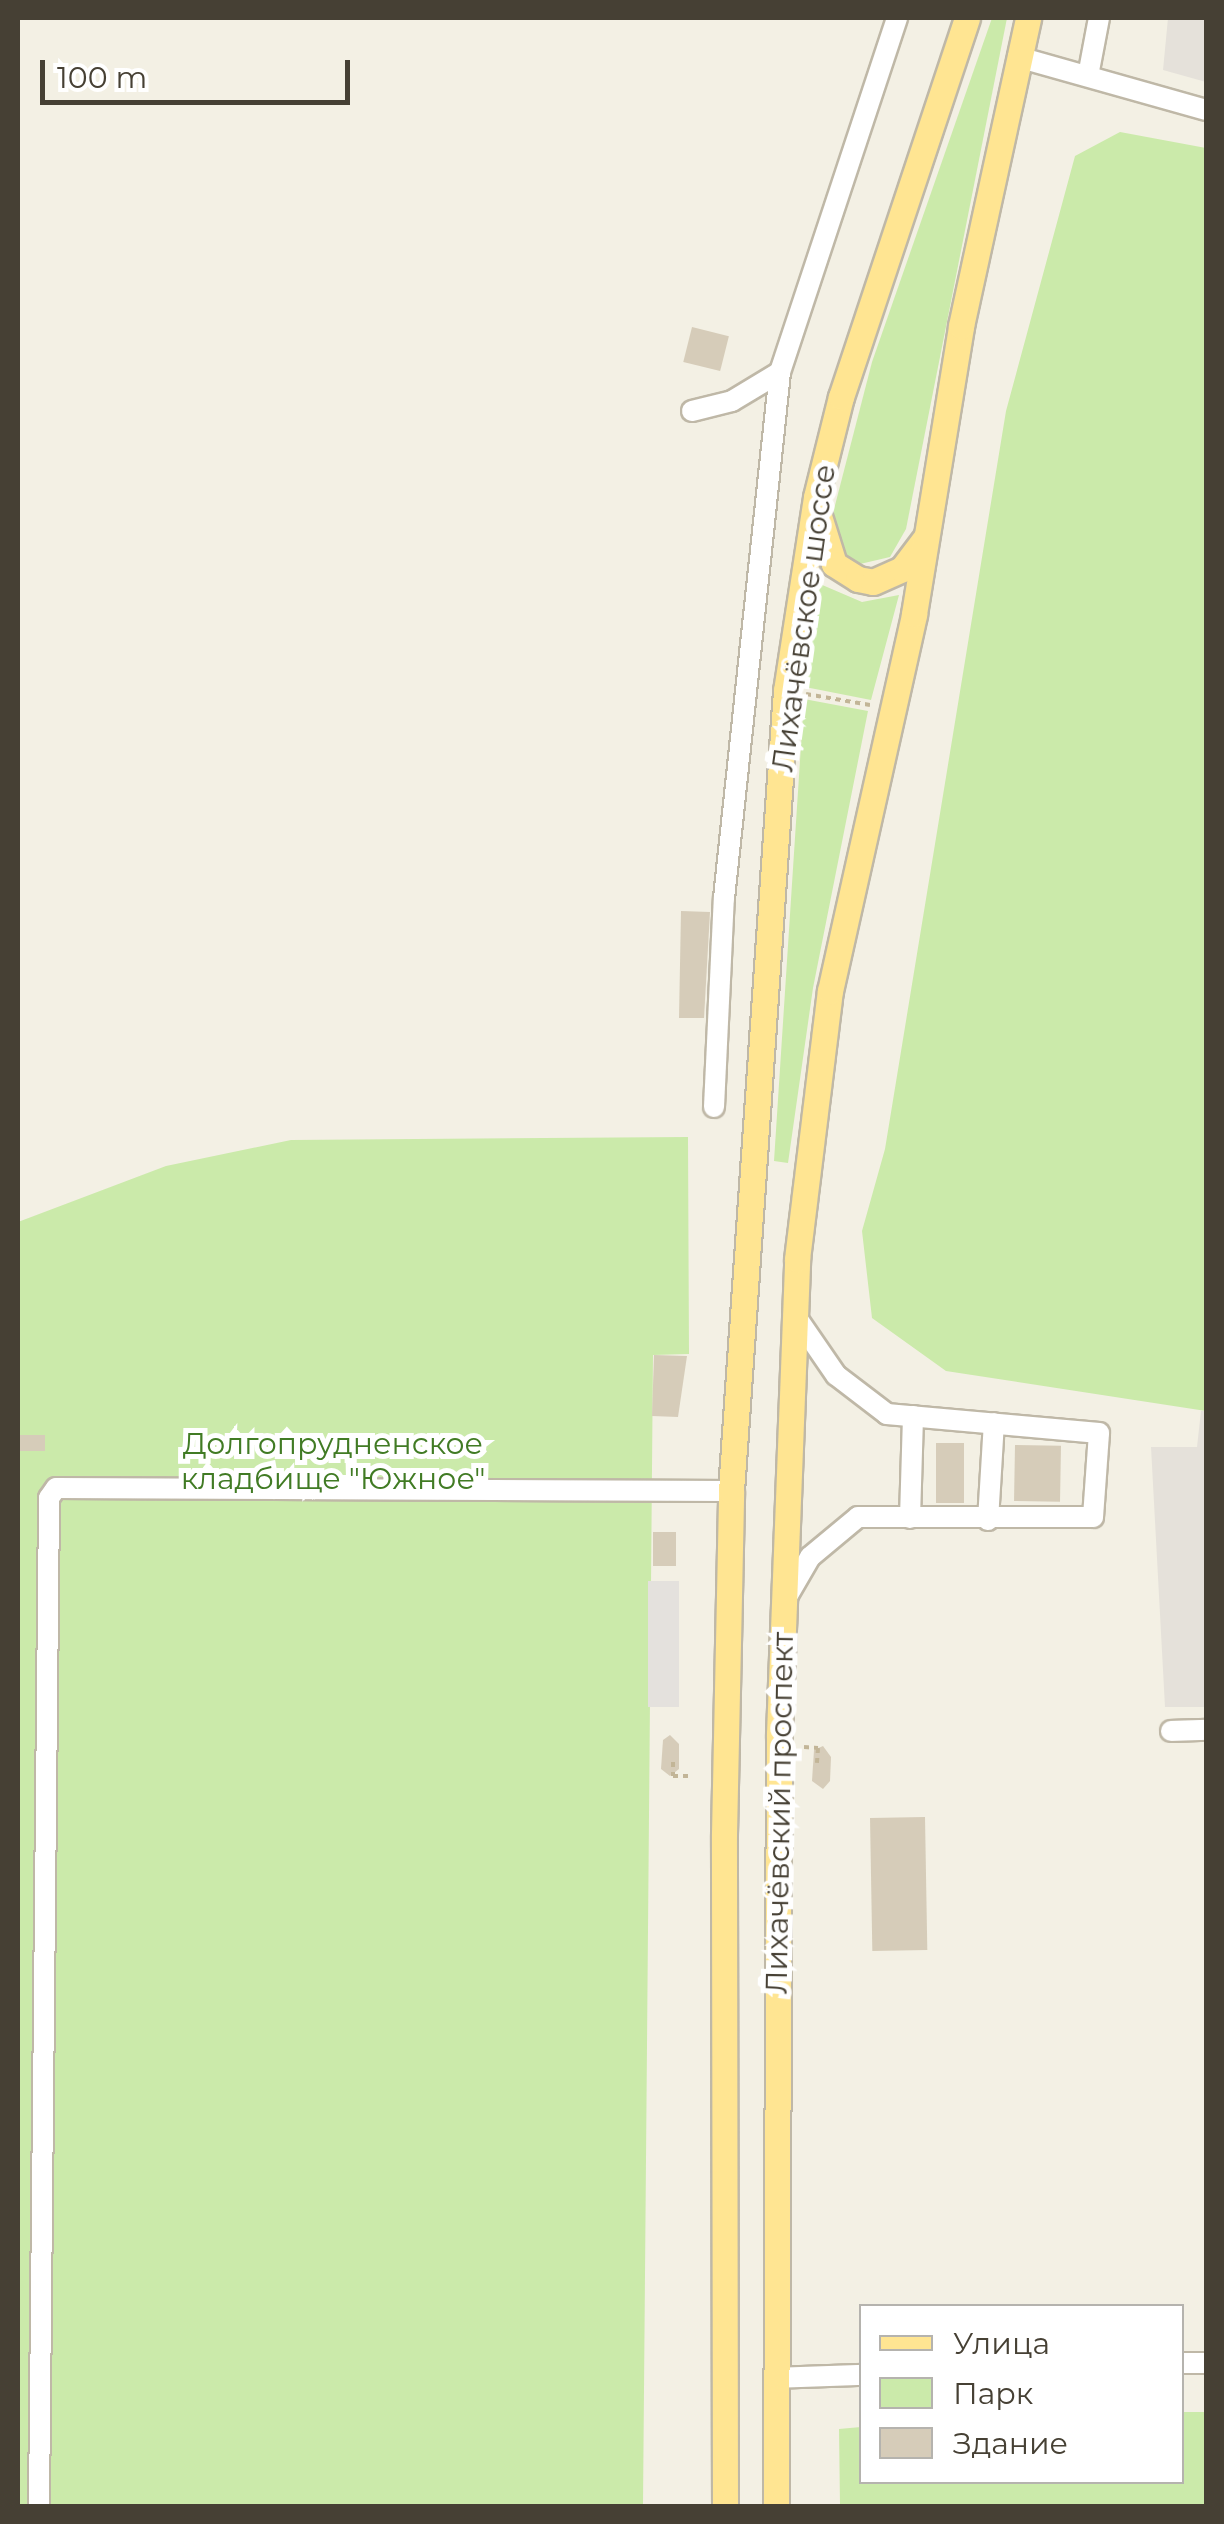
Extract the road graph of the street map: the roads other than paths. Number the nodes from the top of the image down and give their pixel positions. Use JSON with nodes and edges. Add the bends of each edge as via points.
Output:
{"nodes":[{"id":1,"x":897,"y":18,"type":"edge"},
{"id":2,"x":967,"y":18,"type":"edge"},
{"id":3,"x":1028,"y":18,"type":"edge"},
{"id":4,"x":1099,"y":18,"type":"edge"},
{"id":5,"x":1018,"y":57,"type":"junction"},
{"id":6,"x":1088,"y":76,"type":"junction"},
{"id":7,"x":1206,"y":110,"type":"edge"},
{"id":8,"x":780,"y":372,"type":"junction"},
{"id":9,"x":692,"y":412,"type":"dead end"},
{"id":10,"x":816,"y":497,"type":"junction"},
{"id":11,"x":932,"y":526,"type":"junction"},
{"id":12,"x":714,"y":1107,"type":"dead end"},
{"id":13,"x":755,"y":1120,"type":"joint"},
{"id":14,"x":794,"y":1314,"type":"junction"},
{"id":15,"x":913,"y":1416,"type":"junction"},
{"id":16,"x":994,"y":1424,"type":"junction"},
{"id":17,"x":732,"y":1492,"type":"junction"},
{"id":18,"x":910,"y":1518,"type":"junction"},
{"id":19,"x":988,"y":1520,"type":"junction"},
{"id":20,"x":783,"y":1609,"type":"junction"},
{"id":21,"x":1206,"y":1730,"type":"edge"},
{"id":22,"x":1171,"y":1731,"type":"dead end"},
{"id":23,"x":859,"y":2375,"type":"edge"},
{"id":24,"x":775,"y":2378,"type":"junction"},
{"id":25,"x":39,"y":2506,"type":"edge"},
{"id":26,"x":725,"y":2506,"type":"edge"},
{"id":27,"x":776,"y":2506,"type":"edge"}],
"edges":[{"from":1,"to":8,"type":"street"},
{"from":2,"to":10,"type":"main road","name":"Лихачёвское шоссе","via":[[865,316]]},
{"from":3,"to":5,"type":"main road"},
{"from":4,"to":6,"type":"street"},
{"from":5,"to":6,"type":"street"},
{"from":5,"to":11,"type":"main road","via":[[961,326]]},
{"from":6,"to":7,"type":"street"},
{"from":8,"to":9,"type":"street","via":[[722,405]]},
{"from":8,"to":12,"type":"street","via":[[724,898]]},
{"from":10,"to":11,"type":"main road","via":[[834,564],[858,579],[873,582],[902,570]]},
{"from":10,"to":13,"type":"main road","name":"Лихачёвское шоссе","via":[[786,691]]},
{"from":11,"to":14,"type":"main road","name":"Лихачёвский проспект","via":[[830,991]]},
{"from":13,"to":17,"type":"main road","name":"Лихачёвский проспект"},
{"from":14,"to":15,"type":"street","via":[[858,1398],[887,1414]]},
{"from":14,"to":20,"type":"main road","name":"Лихачёвский проспект"},
{"from":15,"to":16,"type":"street"},
{"from":15,"to":18,"type":"street"},
{"from":16,"to":19,"type":"street"},
{"from":16,"to":19,"type":"street","via":[[1099,1433],[1094,1516]]},
{"from":17,"to":25,"type":"street","via":[[56,1488],[49,1498]]},
{"from":17,"to":26,"type":"main road","name":"Лихачёвский проспект","via":[[724,1834]]},
{"from":18,"to":19,"type":"street"},
{"from":18,"to":20,"type":"street","via":[[858,1517],[830,1536],[796,1575]]},
{"from":20,"to":24,"type":"main road","name":"Лихачёвский проспект"},
{"from":21,"to":22,"type":"street"},
{"from":23,"to":24,"type":"street"},
{"from":24,"to":27,"type":"main road","name":"Лихачёвский проспект"}]}
